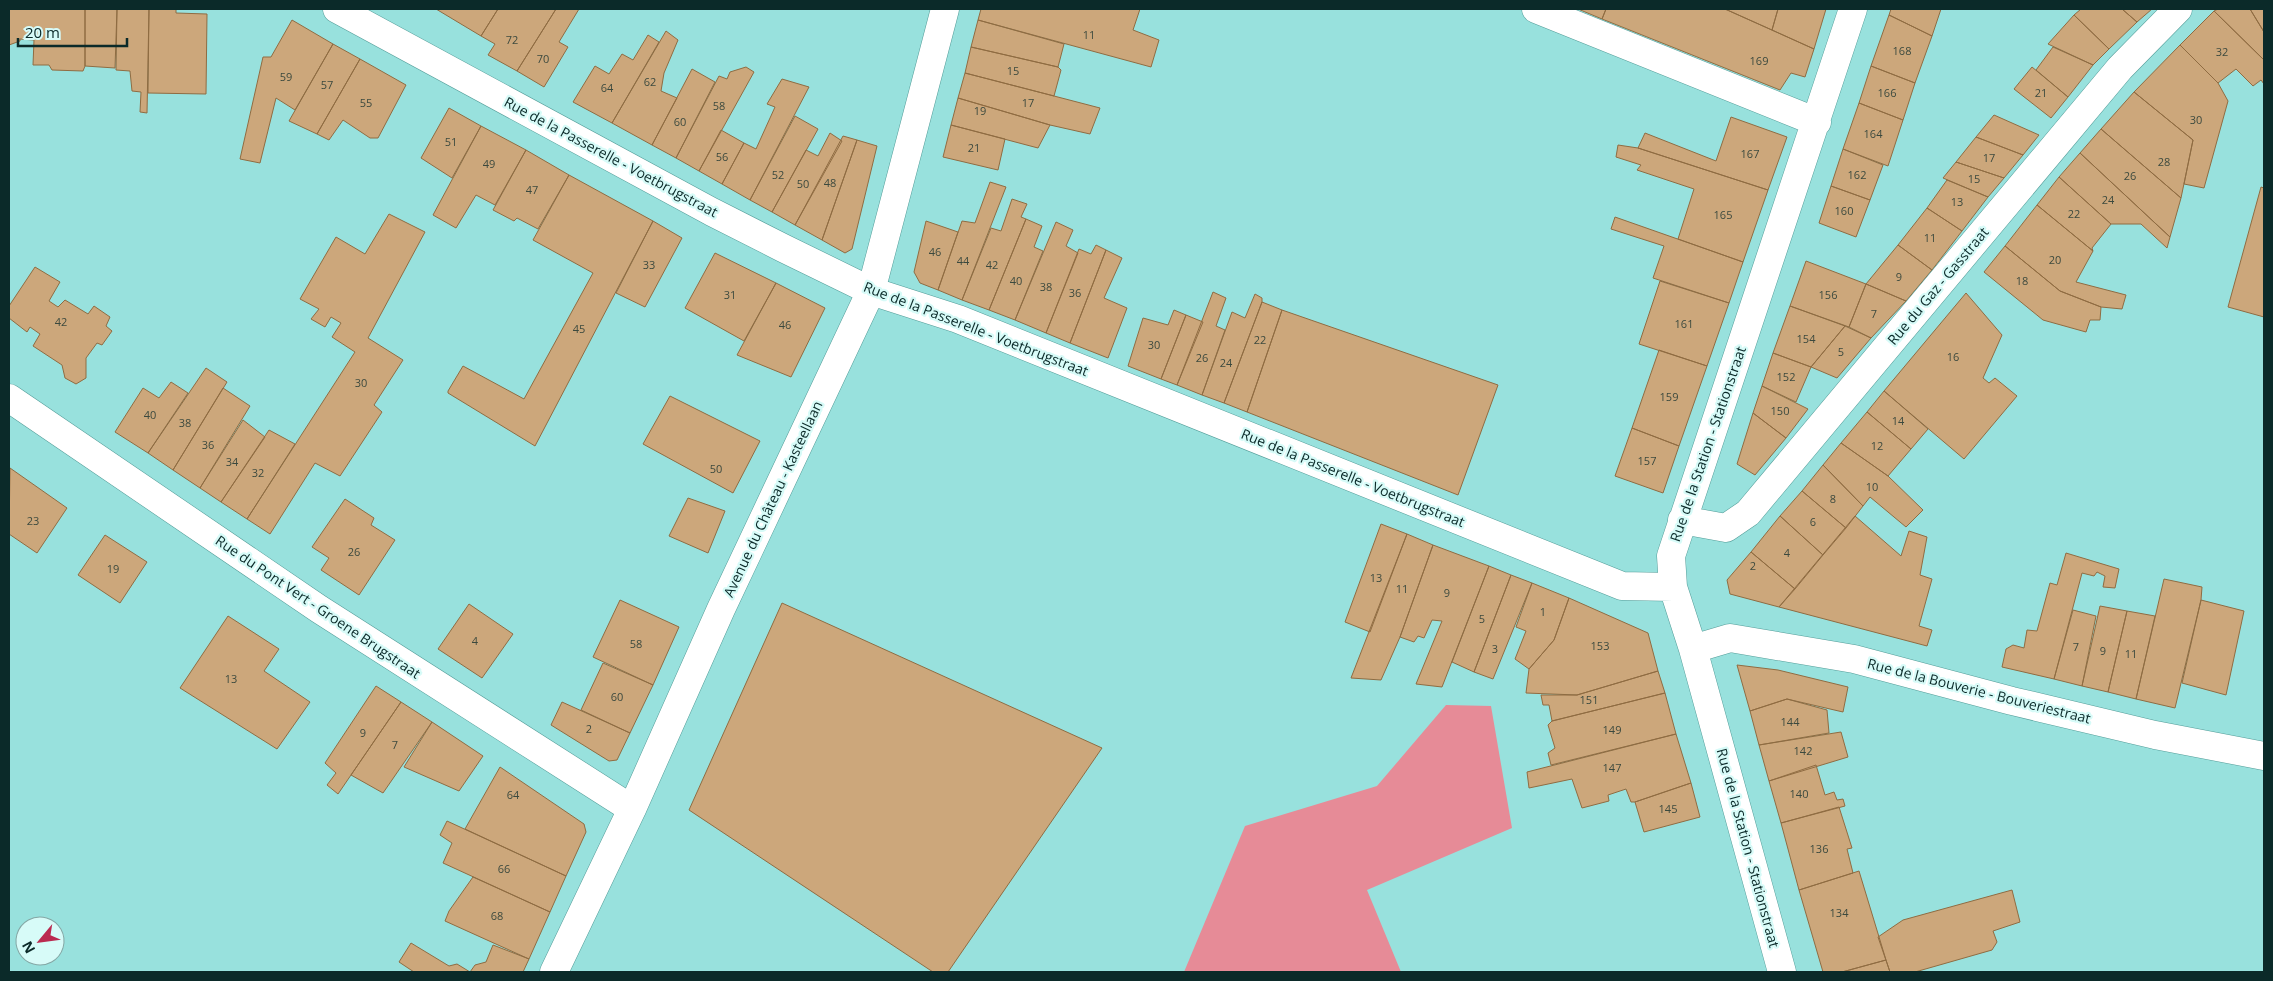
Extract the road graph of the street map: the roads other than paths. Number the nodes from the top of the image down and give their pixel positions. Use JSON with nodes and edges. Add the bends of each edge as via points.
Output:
{"nodes":[{"id":1,"x":338,"y":9,"type":"edge"},
{"id":2,"x":945,"y":9,"type":"edge"},
{"id":3,"x":1536,"y":9,"type":"edge"},
{"id":4,"x":1853,"y":9,"type":"edge"},
{"id":5,"x":2178,"y":9,"type":"edge"},
{"id":6,"x":1817,"y":122,"type":"junction"},
{"id":7,"x":871,"y":290,"type":"junction"},
{"id":8,"x":9,"y":398,"type":"edge"},
{"id":9,"x":1682,"y":520,"type":"junction"},
{"id":10,"x":1673,"y":587,"type":"junction"},
{"id":11,"x":1693,"y":649,"type":"junction"},
{"id":12,"x":2264,"y":756,"type":"edge"},
{"id":13,"x":632,"y":809,"type":"junction"},
{"id":14,"x":554,"y":972,"type":"edge"},
{"id":15,"x":1782,"y":972,"type":"edge"}],
"edges":[{"from":1,"to":7,"type":"street","name":"Rue de la Passerelle - Voetbrugstraat","via":[[712,212]]},
{"from":2,"to":7,"type":"street","name":"Avenue du Château - Kasteellaan"},
{"from":3,"to":6,"type":"street"},
{"from":4,"to":6,"type":"street","name":"Rue de la Station - Stationstraat"},
{"from":5,"to":9,"type":"street","name":"Rue du Gaz - Gasstraat","via":[[2120,68],[1748,513],[1726,528]]},
{"from":6,"to":9,"type":"street","name":"Rue de la Station - Stationstraat"},
{"from":7,"to":10,"type":"street","name":"Rue de la Passerelle - Voetbrugstraat","via":[[958,319],[1622,586]]},
{"from":7,"to":13,"type":"street","name":"Avenue du Château - Kasteellaan","via":[[721,609]]},
{"from":8,"to":13,"type":"street","name":"Rue du Pont Vert - Groene Brugstraat","via":[[318,609]]},
{"from":9,"to":10,"type":"street","name":"Rue de la Station - Stationstraat","via":[[1671,556]]},
{"from":10,"to":11,"type":"street","name":"Rue de la Station - Stationstraat"},
{"from":11,"to":12,"type":"street","name":"Rue de la Bouverie - Bouveriestraat","via":[[1730,638],[1854,659],[2155,735]]},
{"from":11,"to":15,"type":"street","name":"Rue de la Station - Stationstraat"},
{"from":13,"to":14,"type":"street","name":"Avenue du Château - Kasteellaan"}]}
